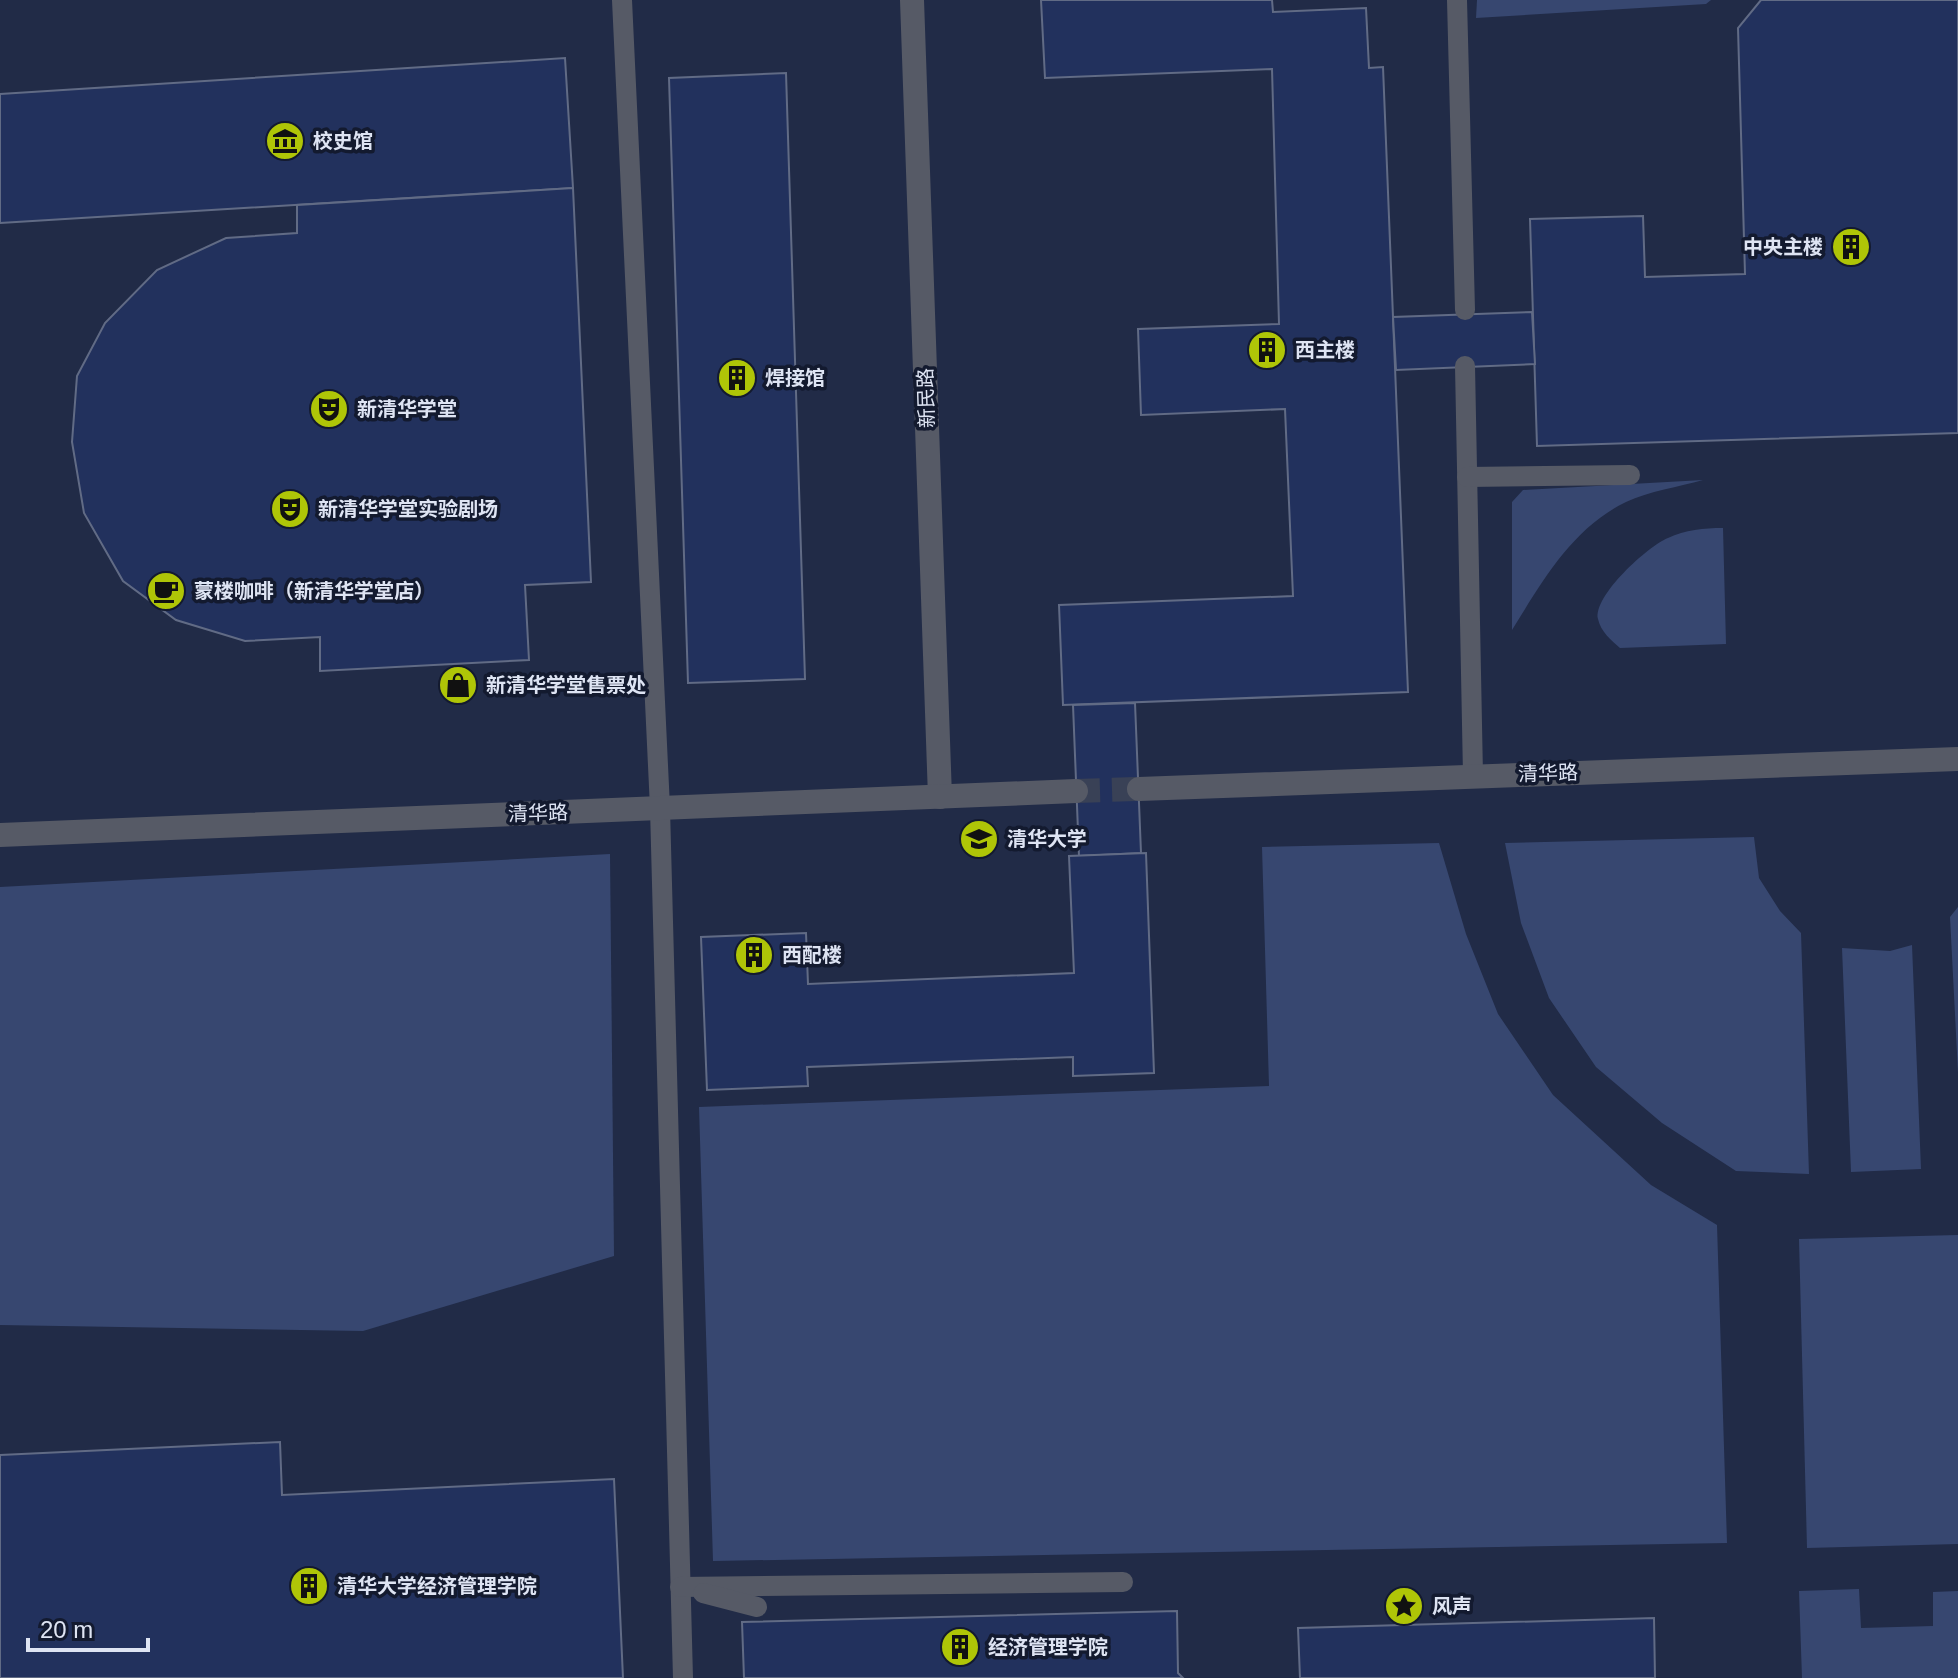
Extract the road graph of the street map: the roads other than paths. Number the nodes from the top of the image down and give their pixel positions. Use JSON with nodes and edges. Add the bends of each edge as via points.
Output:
{"nodes":[{"id":1,"x":622,"y":0,"type":"edge"},
{"id":2,"x":912,"y":0,"type":"edge"},
{"id":3,"x":1457,"y":0,"type":"edge"},
{"id":4,"x":1465,"y":310,"type":"dead end"},
{"id":5,"x":1465,"y":366,"type":"dead end"},
{"id":6,"x":1630,"y":475,"type":"dead end"},
{"id":7,"x":1467,"y":477,"type":"junction"},
{"id":8,"x":1958,"y":759,"type":"edge"},
{"id":9,"x":1473,"y":775,"type":"junction"},
{"id":10,"x":1139,"y":789,"type":"tunnel mouth"},
{"id":11,"x":1076,"y":791,"type":"tunnel mouth"},
{"id":12,"x":940,"y":797,"type":"junction"},
{"id":13,"x":660,"y":808,"type":"junction"},
{"id":14,"x":0,"y":835,"type":"edge"},
{"id":15,"x":1123,"y":1582,"type":"dead end"},
{"id":16,"x":680,"y":1587,"type":"junction"},
{"id":17,"x":757,"y":1607,"type":"dead end"},
{"id":18,"x":683,"y":1678,"type":"edge"}],
"edges":[{"from":1,"to":13,"type":"lane"},
{"from":2,"to":12,"type":"street","name":"新民路"},
{"from":3,"to":4,"type":"lane"},
{"from":5,"to":7,"type":"lane"},
{"from":6,"to":7,"type":"lane"},
{"from":7,"to":9,"type":"lane"},
{"from":8,"to":9,"type":"street","name":"清华路"},
{"from":9,"to":10,"type":"street","name":"清华路"},
{"from":11,"to":12,"type":"street","name":"清华路"},
{"from":12,"to":13,"type":"street","name":"清华路"},
{"from":13,"to":14,"type":"street","name":"清华路"},
{"from":13,"to":16,"type":"lane"},
{"from":15,"to":16,"type":"lane"},
{"from":16,"to":17,"type":"lane"},
{"from":16,"to":18,"type":"lane"}]}
